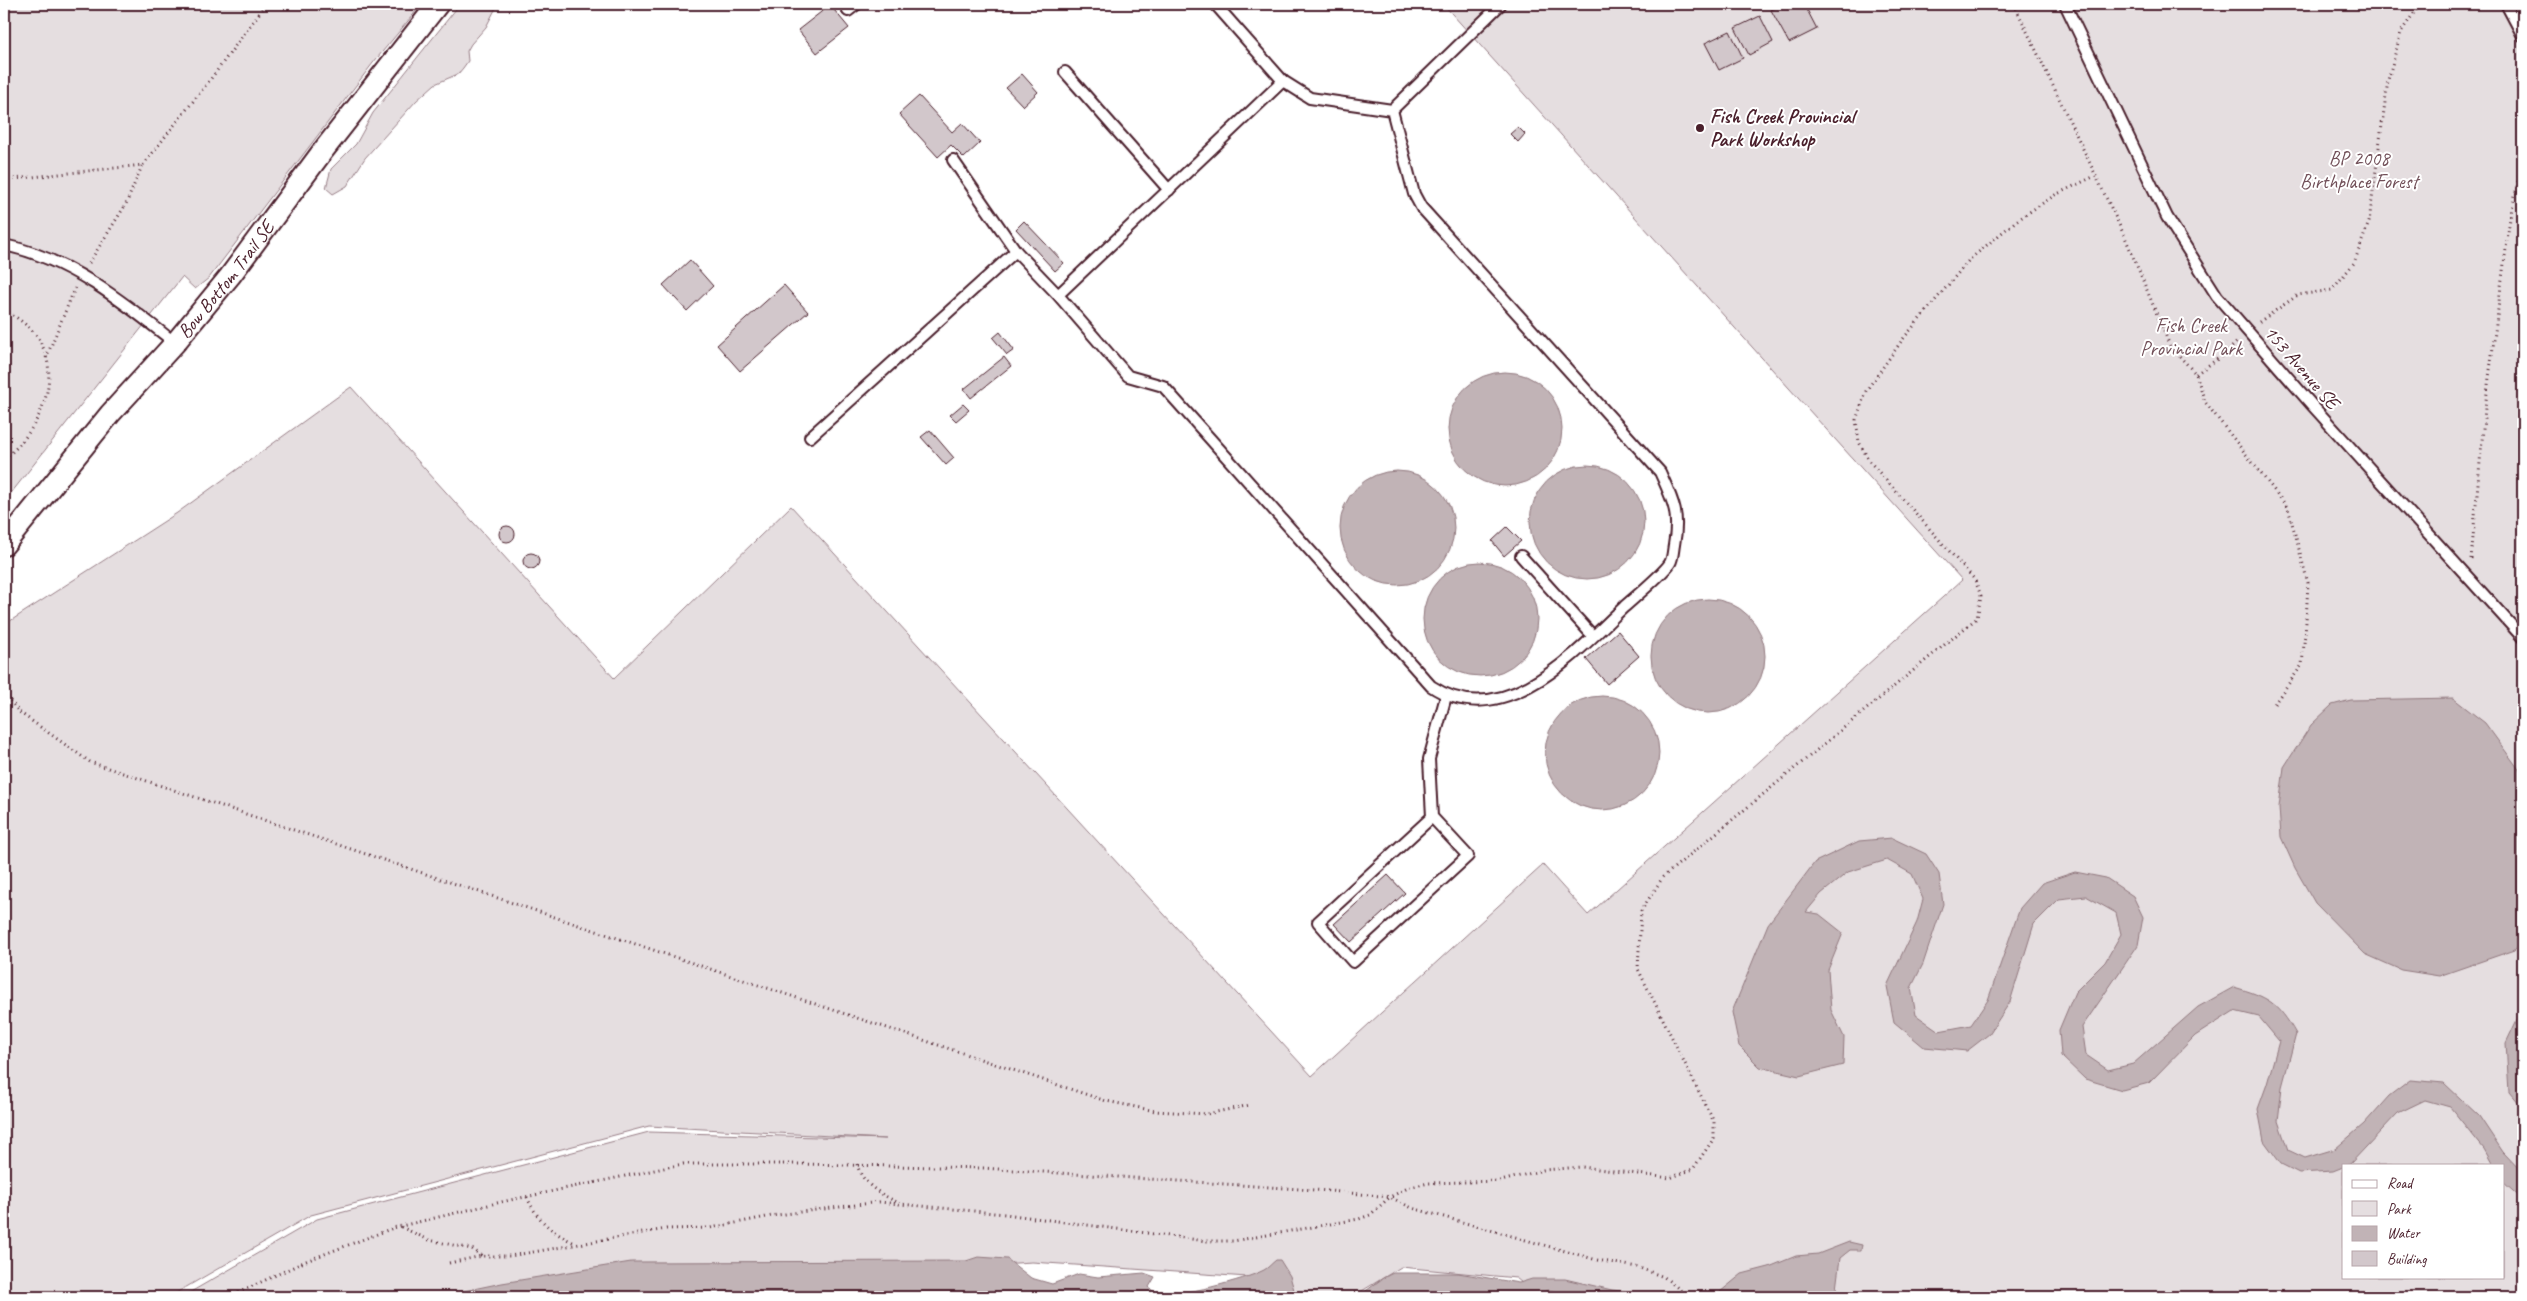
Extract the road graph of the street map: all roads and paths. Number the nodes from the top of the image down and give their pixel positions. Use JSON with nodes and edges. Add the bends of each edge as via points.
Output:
{"nodes":[{"id":1,"x":266,"y":4,"type":"edge"},
{"id":2,"x":438,"y":4,"type":"edge"},
{"id":3,"x":857,"y":4,"type":"edge"},
{"id":4,"x":1215,"y":4,"type":"edge"},
{"id":5,"x":1501,"y":4,"type":"edge"},
{"id":6,"x":2014,"y":4,"type":"edge"},
{"id":7,"x":2065,"y":4,"type":"edge"},
{"id":8,"x":2420,"y":4,"type":"edge"},
{"id":9,"x":2506,"y":4,"type":"edge"},
{"id":10,"x":848,"y":11,"type":"dead end"},
{"id":11,"x":2523,"y":36,"type":"edge"},
{"id":12,"x":1065,"y":72,"type":"dead end"},
{"id":13,"x":1283,"y":81,"type":"junction"},
{"id":14,"x":1392,"y":110,"type":"junction"},
{"id":15,"x":2523,"y":159,"type":"edge"},
{"id":16,"x":952,"y":160,"type":"dead end"},
{"id":17,"x":143,"y":165,"type":"junction"},
{"id":18,"x":2095,"y":176,"type":"junction"},
{"id":19,"x":4,"y":180,"type":"edge"},
{"id":20,"x":1169,"y":190,"type":"junction"},
{"id":21,"x":4,"y":244,"type":"edge"},
{"id":22,"x":1016,"y":251,"type":"junction"},
{"id":23,"x":88,"y":264,"type":"dead end"},
{"id":24,"x":76,"y":287,"type":"dead end"},
{"id":25,"x":1058,"y":295,"type":"junction"},
{"id":26,"x":4,"y":310,"type":"edge"},
{"id":27,"x":2247,"y":332,"type":"junction"},
{"id":28,"x":176,"y":343,"type":"junction"},
{"id":29,"x":46,"y":358,"type":"junction"},
{"id":30,"x":2196,"y":374,"type":"junction"},
{"id":31,"x":810,"y":437,"type":"dead end"},
{"id":32,"x":4,"y":459,"type":"edge"},
{"id":33,"x":4,"y":545,"type":"edge"},
{"id":34,"x":1521,"y":556,"type":"dead end"},
{"id":35,"x":2469,"y":578,"type":"junction"},
{"id":36,"x":1593,"y":636,"type":"junction"},
{"id":37,"x":2523,"y":638,"type":"edge"},
{"id":38,"x":4,"y":693,"type":"edge"},
{"id":39,"x":1446,"y":696,"type":"junction"},
{"id":40,"x":2274,"y":704,"type":"dead end"},
{"id":41,"x":1432,"y":817,"type":"junction"},
{"id":42,"x":1250,"y":1105,"type":"dead end"},
{"id":43,"x":857,"y":1164,"type":"junction"},
{"id":44,"x":527,"y":1197,"type":"junction"},
{"id":45,"x":1390,"y":1197,"type":"junction"},
{"id":46,"x":899,"y":1203,"type":"junction"},
{"id":47,"x":400,"y":1227,"type":"junction"},
{"id":48,"x":576,"y":1244,"type":"junction"},
{"id":49,"x":482,"y":1256,"type":"junction"},
{"id":50,"x":449,"y":1263,"type":"dead end"},
{"id":51,"x":229,"y":1297,"type":"edge"},
{"id":52,"x":1689,"y":1297,"type":"edge"}],
"edges":[{"from":1,"to":17,"type":"path"},
{"from":2,"to":28,"type":"street","name":"Bow Bottom Trail SE"},
{"from":3,"to":10,"type":"lane"},
{"from":4,"to":13,"type":"lane"},
{"from":5,"to":14,"type":"lane"},
{"from":6,"to":18,"type":"path"},
{"from":7,"to":27,"type":"lane","name":"153 Avenue SE","via":[[2167,217],[2217,296]]},
{"from":8,"to":27,"type":"path","via":[[2401,32],[2388,80],[2369,222],[2354,263],[2332,290],[2298,295]]},
{"from":9,"to":11,"type":"lane"},
{"from":12,"to":20,"type":"lane"},
{"from":13,"to":14,"type":"lane","via":[[1310,98]]},
{"from":13,"to":20,"type":"lane"},
{"from":14,"to":36,"type":"lane","via":[[1414,194],[1421,207],[1660,472],[1676,506],[1671,563]]},
{"from":15,"to":35,"type":"path","via":[[2510,218],[2487,389]]},
{"from":16,"to":22,"type":"lane"},
{"from":17,"to":19,"type":"path"},
{"from":17,"to":23,"type":"path","via":[[126,204]]},
{"from":18,"to":30,"type":"path","via":[[2125,237],[2170,346]]},
{"from":18,"to":45,"type":"path","via":[[2016,221],[1969,260],[1903,339],[1866,391],[1856,420],[1859,442],[1870,462],[1975,580],[1981,596],[1977,618],[1663,877],[1641,911],[1638,969],[1714,1122],[1714,1138],[1693,1169],[1670,1178],[1582,1167],[1543,1170],[1501,1181],[1410,1187]]},
{"from":20,"to":25,"type":"lane"},
{"from":21,"to":28,"type":"lane","via":[[45,258],[81,276],[126,303]]},
{"from":22,"to":25,"type":"lane"},
{"from":22,"to":31,"type":"lane"},
{"from":24,"to":29,"type":"path"},
{"from":25,"to":39,"type":"lane","via":[[1128,376],[1163,386],[1431,686]]},
{"from":26,"to":29,"type":"path","via":[[36,336]]},
{"from":27,"to":30,"type":"path","via":[[2226,353]]},
{"from":27,"to":35,"type":"lane","name":"153 Avenue SE"},
{"from":28,"to":33,"type":"street","name":"Bow Bottom Trail SE","via":[[110,414]]},
{"from":29,"to":32,"type":"path","via":[[48,382],[44,404],[24,440]]},
{"from":30,"to":40,"type":"path","via":[[2206,402],[2288,508],[2308,583],[2302,665]]},
{"from":34,"to":36,"type":"lane"},
{"from":35,"to":37,"type":"lane","name":"153 Avenue SE"},
{"from":36,"to":39,"type":"lane","via":[[1539,682],[1517,693],[1479,700]]},
{"from":38,"to":42,"type":"path","via":[[19,712],[90,762],[1106,1101],[1155,1111],[1207,1114]]},
{"from":39,"to":41,"type":"lane","via":[[1429,759]]},
{"from":41,"to":41,"type":"lane","via":[[1468,856],[1353,962],[1318,922]]},
{"from":43,"to":44,"type":"path","via":[[683,1164]]},
{"from":43,"to":45,"type":"path","via":[[1248,1184]]},
{"from":43,"to":46,"type":"path","via":[[870,1186]]},
{"from":44,"to":47,"type":"path"},
{"from":44,"to":48,"type":"path","via":[[542,1222]]},
{"from":45,"to":46,"type":"path","via":[[1370,1215],[1359,1219],[1233,1241],[1166,1236]]},
{"from":45,"to":52,"type":"path","via":[[1412,1208],[1563,1251],[1637,1267],[1664,1277]]},
{"from":46,"to":48,"type":"path","via":[[856,1204],[710,1228],[666,1229]]},
{"from":47,"to":49,"type":"path","via":[[428,1240],[472,1249]]},
{"from":47,"to":51,"type":"path","via":[[306,1260]]},
{"from":48,"to":49,"type":"path","via":[[510,1256]]},
{"from":49,"to":50,"type":"path"}]}
